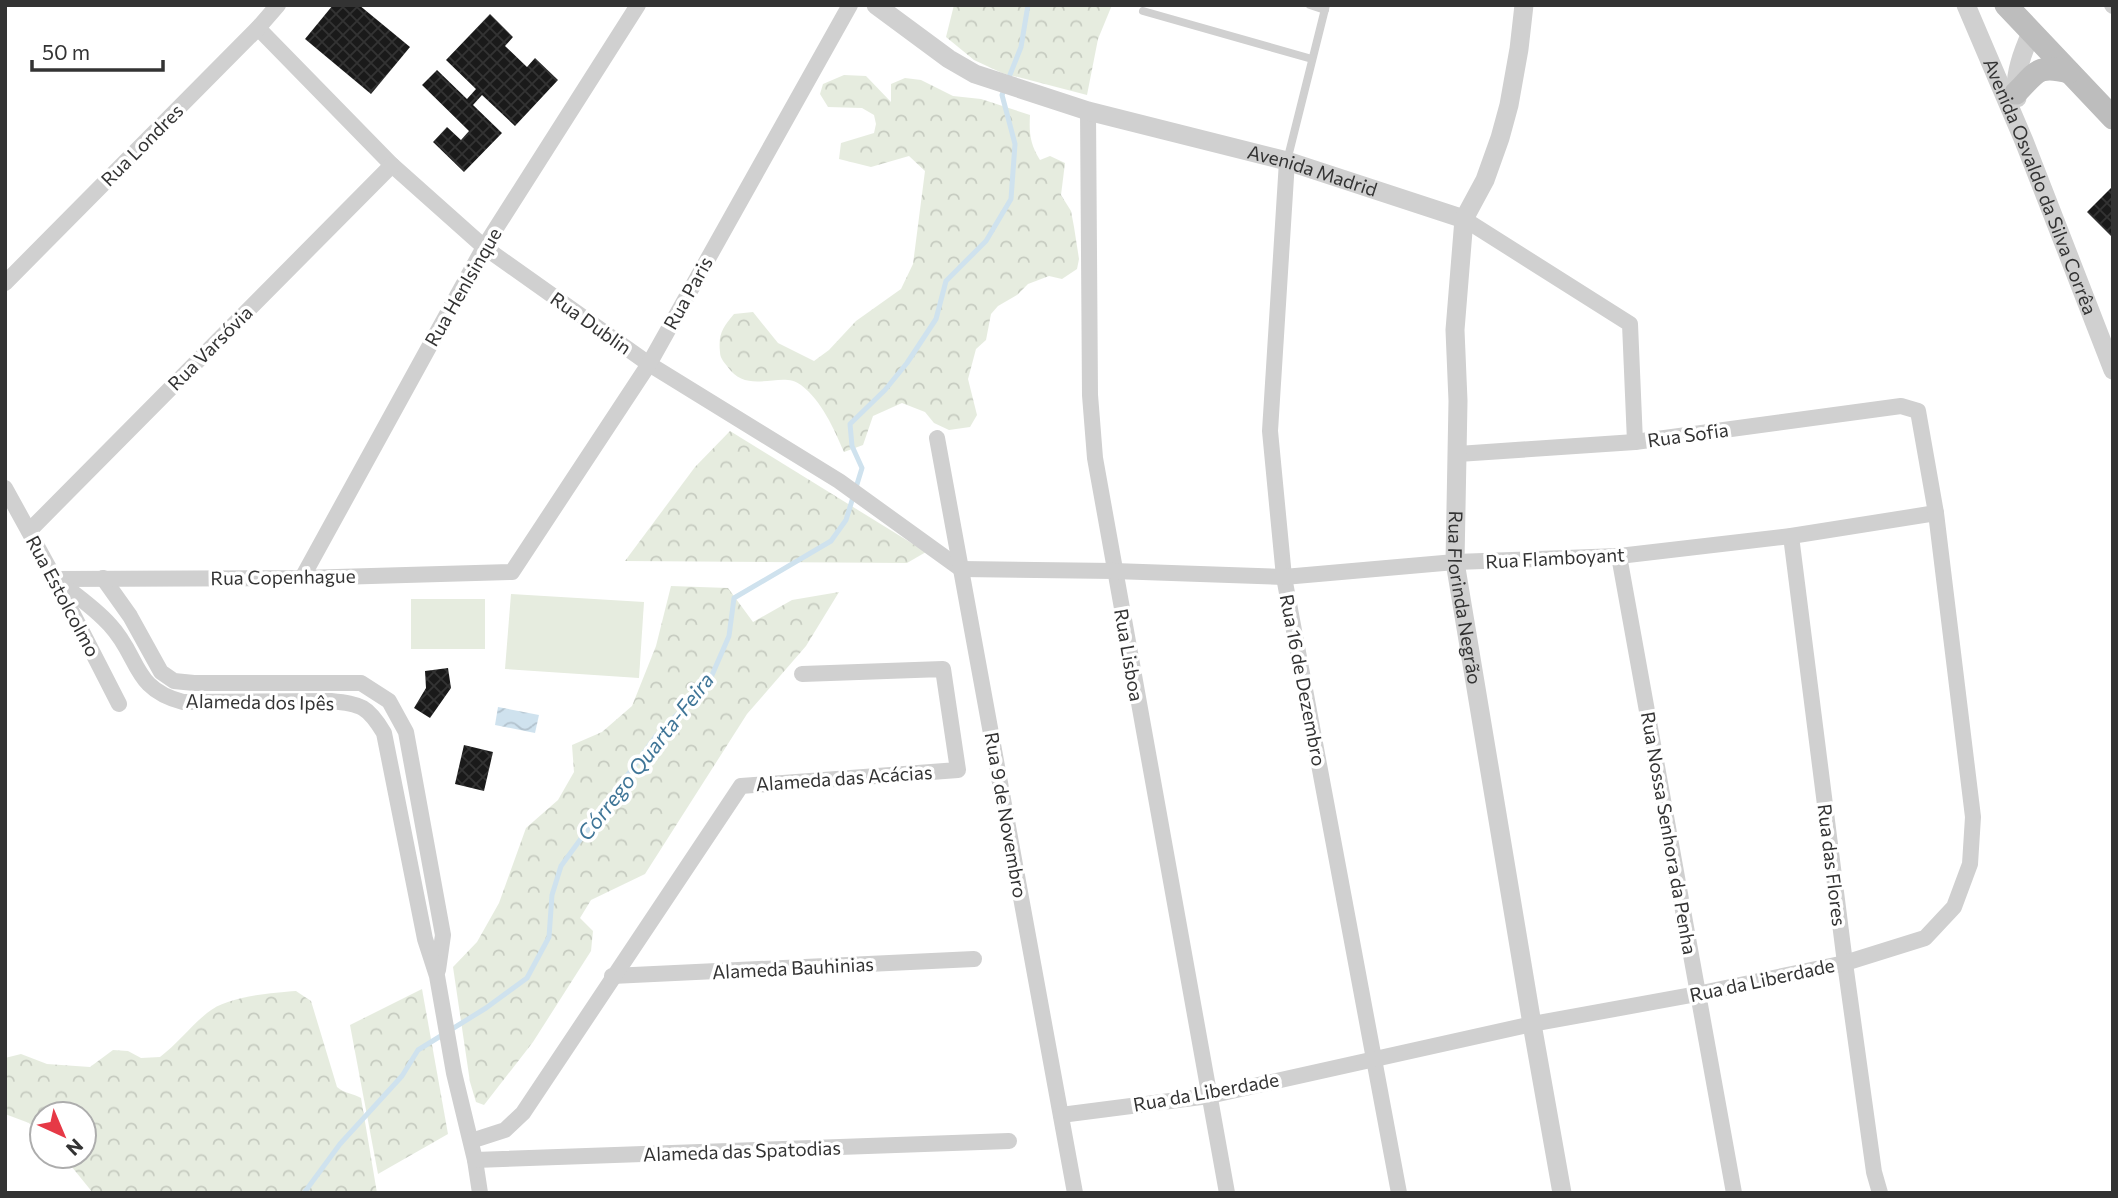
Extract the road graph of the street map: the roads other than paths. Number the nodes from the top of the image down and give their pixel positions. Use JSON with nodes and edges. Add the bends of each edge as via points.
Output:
{"nodes":[{"id":1,"x":278,"y":5,"type":"edge"},
{"id":2,"x":638,"y":5,"type":"edge"},
{"id":3,"x":850,"y":5,"type":"edge"},
{"id":4,"x":876,"y":5,"type":"edge"},
{"id":5,"x":1310,"y":5,"type":"edge"},
{"id":6,"x":1524,"y":5,"type":"edge"},
{"id":7,"x":1966,"y":5,"type":"edge"},
{"id":8,"x":1325,"y":7,"type":"edge"},
{"id":9,"x":2010,"y":7,"type":"edge"},
{"id":10,"x":1143,"y":11,"type":"dead end"},
{"id":11,"x":258,"y":28,"type":"junction"},
{"id":12,"x":2032,"y":31,"type":"junction"},
{"id":13,"x":1312,"y":59,"type":"junction"},
{"id":14,"x":2068,"y":72,"type":"junction"},
{"id":15,"x":2016,"y":93,"type":"junction"},
{"id":16,"x":1088,"y":111,"type":"junction"},
{"id":17,"x":2113,"y":118,"type":"edge"},
{"id":18,"x":2024,"y":141,"type":"junction"},
{"id":19,"x":1287,"y":161,"type":"junction"},
{"id":20,"x":392,"y":165,"type":"junction"},
{"id":21,"x":1464,"y":219,"type":"junction"},
{"id":22,"x":484,"y":247,"type":"junction"},
{"id":23,"x":5,"y":283,"type":"edge"},
{"id":24,"x":649,"y":363,"type":"junction"},
{"id":25,"x":2113,"y":370,"type":"edge"},
{"id":26,"x":1918,"y":411,"type":"joint"},
{"id":27,"x":937,"y":438,"type":"dead end"},
{"id":28,"x":1635,"y":442,"type":"junction"},
{"id":29,"x":1458,"y":454,"type":"junction"},
{"id":30,"x":5,"y":488,"type":"edge"},
{"id":31,"x":1936,"y":513,"type":"junction"},
{"id":32,"x":29,"y":531,"type":"junction"},
{"id":33,"x":1791,"y":536,"type":"junction"},
{"id":34,"x":1619,"y":556,"type":"junction"},
{"id":35,"x":1455,"y":562,"type":"junction"},
{"id":36,"x":961,"y":569,"type":"junction"},
{"id":37,"x":1114,"y":571,"type":"junction"},
{"id":38,"x":512,"y":572,"type":"joint"},
{"id":39,"x":1284,"y":577,"type":"junction"},
{"id":40,"x":103,"y":578,"type":"junction"},
{"id":41,"x":302,"y":578,"type":"junction"},
{"id":42,"x":55,"y":579,"type":"junction"},
{"id":43,"x":118,"y":598,"type":"junction"},
{"id":44,"x":96,"y":611,"type":"junction"},
{"id":45,"x":161,"y":672,"type":"junction"},
{"id":46,"x":802,"y":674,"type":"dead end"},
{"id":47,"x":361,"y":683,"type":"junction"},
{"id":48,"x":149,"y":687,"type":"junction"},
{"id":49,"x":119,"y":704,"type":"dead end"},
{"id":50,"x":355,"y":704,"type":"junction"},
{"id":51,"x":406,"y":732,"type":"junction"},
{"id":52,"x":384,"y":733,"type":"junction"},
{"id":53,"x":974,"y":959,"type":"dead end"},
{"id":54,"x":1845,"y":963,"type":"junction"},
{"id":55,"x":437,"y":976,"type":"junction"},
{"id":56,"x":612,"y":976,"type":"junction"},
{"id":57,"x":1697,"y":995,"type":"junction"},
{"id":58,"x":1532,"y":1024,"type":"junction"},
{"id":59,"x":1375,"y":1059,"type":"junction"},
{"id":60,"x":1209,"y":1096,"type":"junction"},
{"id":61,"x":1061,"y":1115,"type":"junction"},
{"id":62,"x":471,"y":1141,"type":"junction"},
{"id":63,"x":1009,"y":1141,"type":"dead end"},
{"id":64,"x":475,"y":1160,"type":"junction"},
{"id":65,"x":480,"y":1193,"type":"edge"},
{"id":66,"x":1075,"y":1193,"type":"edge"},
{"id":67,"x":1227,"y":1193,"type":"edge"},
{"id":68,"x":1399,"y":1193,"type":"edge"},
{"id":69,"x":1562,"y":1193,"type":"edge"},
{"id":70,"x":1734,"y":1193,"type":"edge"},
{"id":71,"x":1880,"y":1193,"type":"edge"}],
"edges":[{"from":1,"to":11,"type":"street","name":"Rua Londres"},
{"from":2,"to":22,"type":"street","name":"Rua Henlsinque"},
{"from":3,"to":24,"type":"street","name":"Rua Paris"},
{"from":4,"to":16,"type":"street","name":"Avenida Madrid","via":[[975,75]]},
{"from":5,"to":8,"type":"lane"},
{"from":6,"to":21,"type":"street","name":"Rua Florinda Negrão","via":[[1500,138]]},
{"from":7,"to":18,"type":"street","name":"Avenida Osvaldo da Silva Corrêa"},
{"from":8,"to":13,"type":"lane"},
{"from":9,"to":12,"type":"main road"},
{"from":10,"to":13,"type":"lane"},
{"from":11,"to":20,"type":"street","name":"Rua Dublin"},
{"from":11,"to":23,"type":"street","name":"Rua Londres"},
{"from":12,"to":14,"type":"main road"},
{"from":12,"to":15,"type":"street"},
{"from":13,"to":19,"type":"lane"},
{"from":14,"to":15,"type":"main road","via":[[2043,68]]},
{"from":14,"to":17,"type":"main road"},
{"from":15,"to":18,"type":"street"},
{"from":16,"to":19,"type":"street","name":"Avenida Madrid"},
{"from":16,"to":37,"type":"street","name":"Rua Lisboa","via":[[1090,395],[1095,458]]},
{"from":18,"to":25,"type":"street","name":"Avenida Osvaldo da Silva Corrêa"},
{"from":19,"to":21,"type":"street","name":"Avenida Madrid"},
{"from":19,"to":39,"type":"street","name":"Rua 16 de Dezembro","via":[[1270,431]]},
{"from":20,"to":22,"type":"street","name":"Rua Dublin"},
{"from":20,"to":32,"type":"street","name":"Rua Varsóvia"},
{"from":21,"to":28,"type":"street","name":"Avenida Madrid","via":[[1630,324]]},
{"from":21,"to":29,"type":"street","name":"Rua Florinda Negrão","via":[[1455,330]]},
{"from":22,"to":24,"type":"street","name":"Rua Dublin"},
{"from":22,"to":41,"type":"street","name":"Rua Henlsinque"},
{"from":24,"to":36,"type":"street","name":"Rua Dublin","via":[[839,481]]},
{"from":24,"to":38,"type":"street","name":"Rua Paris"},
{"from":26,"to":28,"type":"street","name":"Rua Sofia","via":[[1901,406]]},
{"from":26,"to":31,"type":"street","name":"Rua da Liberdade"},
{"from":27,"to":36,"type":"street","name":"Rua 9 de Novembro"},
{"from":28,"to":29,"type":"street","name":"Rua Sofia"},
{"from":29,"to":35,"type":"street","name":"Rua Florinda Negrão"},
{"from":30,"to":32,"type":"street","name":"Rua Estolcolmo"},
{"from":31,"to":33,"type":"street","name":"Rua Flamboyant"},
{"from":31,"to":54,"type":"street","name":"Rua da Liberdade","via":[[1973,817],[1970,864],[1954,907],[1924,938]]},
{"from":32,"to":42,"type":"street","name":"Rua Estolcolmo"},
{"from":33,"to":34,"type":"street","name":"Rua Flamboyant"},
{"from":33,"to":54,"type":"street","name":"Rua das Flores"},
{"from":34,"to":35,"type":"street","name":"Rua Flamboyant"},
{"from":34,"to":57,"type":"street","name":"Rua Nossa Senhora da Penha"},
{"from":35,"to":39,"type":"street","name":"Rua Flamboyant"},
{"from":35,"to":58,"type":"street","name":"Rua Florinda Negrão"},
{"from":36,"to":37,"type":"street","name":"Rua Flamboyant"},
{"from":36,"to":61,"type":"street","name":"Rua 9 de Novembro"},
{"from":37,"to":39,"type":"street","name":"Rua Flamboyant"},
{"from":37,"to":60,"type":"street","name":"Rua Lisboa"},
{"from":38,"to":41,"type":"street","name":"Rua Copenhague"},
{"from":39,"to":59,"type":"street","name":"Rua 16 de Dezembro"},
{"from":40,"to":41,"type":"street","name":"Rua Copenhague"},
{"from":40,"to":42,"type":"street","name":"Rua Copenhague"},
{"from":40,"to":43,"type":"street"},
{"from":42,"to":44,"type":"street"},
{"from":42,"to":49,"type":"street","name":"Rua Estolcolmo"},
{"from":43,"to":44,"type":"street"},
{"from":43,"to":45,"type":"street"},
{"from":44,"to":48,"type":"street","via":[[113,628]]},
{"from":45,"to":47,"type":"street","name":"Alameda dos Ipês","via":[[174,681],[194,683]]},
{"from":45,"to":48,"type":"street"},
{"from":46,"to":56,"type":"street","name":"Alameda das Acácias","via":[[943,670],[958,769],[741,786]]},
{"from":47,"to":50,"type":"street"},
{"from":47,"to":51,"type":"street","name":"Alameda dos Ipês","via":[[389,701]]},
{"from":48,"to":50,"type":"street","name":"Alameda dos Ipês","via":[[165,698],[183,702]]},
{"from":50,"to":52,"type":"street","name":"Alameda dos Ipês","via":[[373,714]]},
{"from":51,"to":52,"type":"street"},
{"from":51,"to":55,"type":"street","name":"Alameda dos Ipês","via":[[443,935]]},
{"from":52,"to":55,"type":"street","name":"Alameda dos Ipês","via":[[425,939]]},
{"from":53,"to":56,"type":"street","name":"Alameda Bauhinias"},
{"from":54,"to":57,"type":"street","name":"Rua da Liberdade"},
{"from":54,"to":71,"type":"street","name":"Rua das Flores"},
{"from":55,"to":62,"type":"street","name":"Alameda dos Ipês"},
{"from":56,"to":62,"type":"street","via":[[523,1113],[505,1130]]},
{"from":57,"to":58,"type":"street","name":"Rua da Liberdade"},
{"from":57,"to":70,"type":"street","name":"Rua Nossa Senhora da Penha"},
{"from":58,"to":59,"type":"street","name":"Rua da Liberdade"},
{"from":58,"to":69,"type":"street","name":"Rua Florinda Negrão"},
{"from":59,"to":60,"type":"street","name":"Rua da Liberdade"},
{"from":59,"to":68,"type":"street","name":"Rua 16 de Dezembro"},
{"from":60,"to":61,"type":"street","name":"Rua da Liberdade"},
{"from":60,"to":67,"type":"street","name":"Rua Lisboa"},
{"from":61,"to":66,"type":"street","name":"Rua 9 de Novembro"},
{"from":62,"to":64,"type":"street","name":"Alameda dos Ipês"},
{"from":63,"to":64,"type":"street","name":"Alameda das Spatodias"},
{"from":64,"to":65,"type":"street","name":"Alameda dos Ipês"}]}
